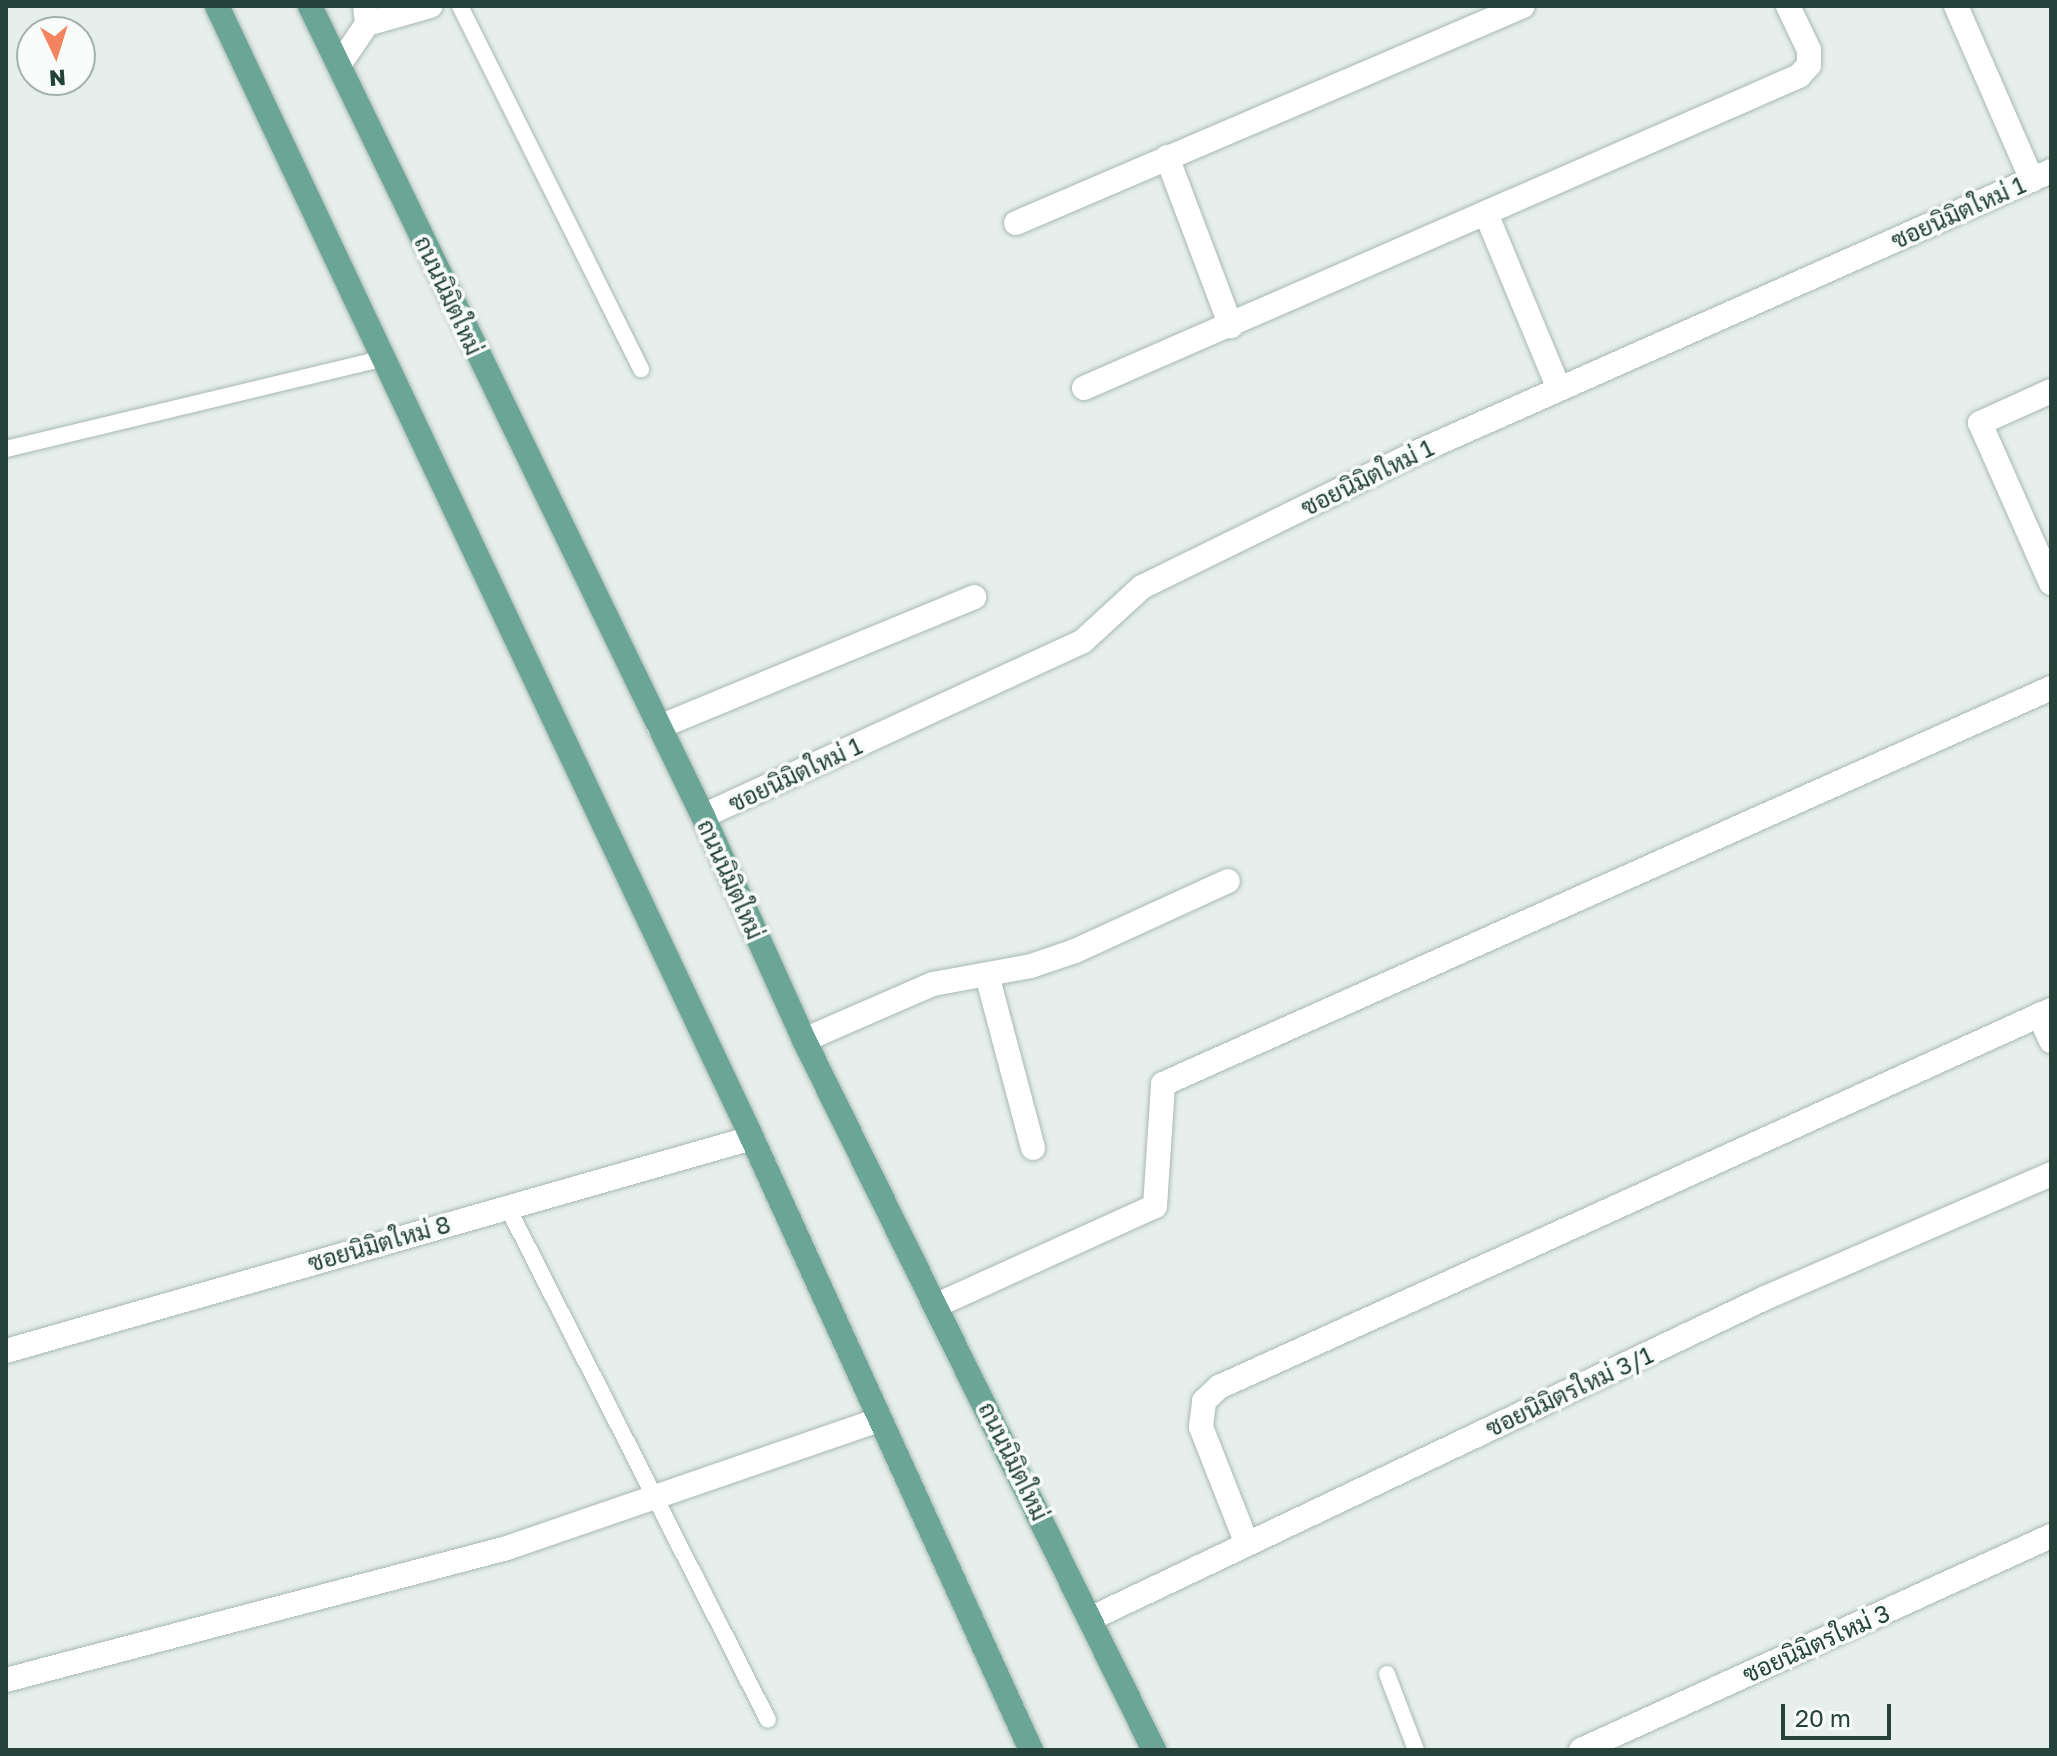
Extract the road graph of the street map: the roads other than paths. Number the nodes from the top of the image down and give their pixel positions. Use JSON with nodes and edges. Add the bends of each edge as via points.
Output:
{"nodes":[{"id":1,"x":217,"y":6,"type":"edge"},
{"id":2,"x":310,"y":6,"type":"edge"},
{"id":3,"x":430,"y":6,"type":"edge"},
{"id":4,"x":460,"y":6,"type":"edge"},
{"id":5,"x":1523,"y":6,"type":"edge"},
{"id":6,"x":1788,"y":6,"type":"edge"},
{"id":7,"x":1956,"y":6,"type":"edge"},
{"id":8,"x":366,"y":15,"type":"edge"},
{"id":9,"x":339,"y":65,"type":"junction"},
{"id":10,"x":1167,"y":157,"type":"junction"},
{"id":11,"x":2042,"y":175,"type":"edge"},
{"id":12,"x":1487,"y":216,"type":"junction"},
{"id":13,"x":1016,"y":223,"type":"dead end"},
{"id":14,"x":1231,"y":326,"type":"junction"},
{"id":15,"x":380,"y":359,"type":"junction"},
{"id":16,"x":641,"y":369,"type":"dead end"},
{"id":17,"x":1084,"y":388,"type":"dead end"},
{"id":18,"x":1559,"y":389,"type":"junction"},
{"id":19,"x":2051,"y":391,"type":"edge"},
{"id":20,"x":6,"y":449,"type":"edge"},
{"id":21,"x":2051,"y":583,"type":"edge"},
{"id":22,"x":974,"y":597,"type":"dead end"},
{"id":23,"x":2051,"y":688,"type":"edge"},
{"id":24,"x":659,"y":727,"type":"junction"},
{"id":25,"x":703,"y":816,"type":"junction"},
{"id":26,"x":1228,"y":881,"type":"dead end"},
{"id":27,"x":987,"y":975,"type":"junction"},
{"id":28,"x":2045,"y":1012,"type":"edge"},
{"id":29,"x":804,"y":1040,"type":"junction"},
{"id":30,"x":2051,"y":1041,"type":"edge"},
{"id":31,"x":752,"y":1138,"type":"junction"},
{"id":32,"x":1033,"y":1148,"type":"dead end"},
{"id":33,"x":2051,"y":1174,"type":"edge"},
{"id":34,"x":507,"y":1206,"type":"junction"},
{"id":35,"x":937,"y":1305,"type":"junction"},
{"id":36,"x":6,"y":1351,"type":"edge"},
{"id":37,"x":879,"y":1420,"type":"junction"},
{"id":38,"x":655,"y":1498,"type":"junction"},
{"id":39,"x":2051,"y":1536,"type":"edge"},
{"id":40,"x":1247,"y":1544,"type":"junction"},
{"id":41,"x":1092,"y":1618,"type":"junction"},
{"id":42,"x":1387,"y":1674,"type":"dead end"},
{"id":43,"x":6,"y":1680,"type":"edge"},
{"id":44,"x":768,"y":1720,"type":"dead end"},
{"id":45,"x":1031,"y":1750,"type":"edge"},
{"id":46,"x":1154,"y":1750,"type":"edge"},
{"id":47,"x":1416,"y":1750,"type":"edge"},
{"id":48,"x":1581,"y":1750,"type":"edge"}],
"edges":[{"from":1,"to":15,"type":"main road"},
{"from":2,"to":9,"type":"main road","name":"ถนนนิมิตใหม่"},
{"from":3,"to":8,"type":"street"},
{"from":4,"to":16,"type":"lane"},
{"from":5,"to":10,"type":"street"},
{"from":6,"to":12,"type":"street","via":[[1809,50],[1809,65],[1799,76]]},
{"from":7,"to":11,"type":"street"},
{"from":8,"to":9,"type":"street"},
{"from":9,"to":24,"type":"main road","name":"ถนนนิมิตใหม่"},
{"from":10,"to":13,"type":"street"},
{"from":10,"to":14,"type":"street"},
{"from":11,"to":18,"type":"street","name":"ซอยนิมิตใหม่ 1"},
{"from":12,"to":14,"type":"street"},
{"from":12,"to":18,"type":"street"},
{"from":14,"to":17,"type":"street"},
{"from":15,"to":20,"type":"lane"},
{"from":15,"to":31,"type":"main road"},
{"from":18,"to":25,"type":"street","name":"ซอยนิมิตใหม่ 1","via":[[1142,587],[1083,641]]},
{"from":19,"to":21,"type":"street","via":[[1980,423]]},
{"from":22,"to":24,"type":"street"},
{"from":23,"to":35,"type":"street","via":[[1163,1084],[1155,1206]]},
{"from":24,"to":25,"type":"main road","name":"ถนนนิมิตใหม่"},
{"from":25,"to":29,"type":"main road","name":"ถนนนิมิตใหม่"},
{"from":26,"to":27,"type":"street","via":[[1075,951]]},
{"from":27,"to":29,"type":"street","via":[[910,991]]},
{"from":27,"to":32,"type":"street"},
{"from":28,"to":30,"type":"street"},
{"from":28,"to":40,"type":"street","via":[[1219,1387],[1204,1401],[1201,1427]]},
{"from":29,"to":35,"type":"main road","name":"ถนนนิมิตใหม่"},
{"from":31,"to":34,"type":"street","name":"ซอยนิมิตใหม่ 8"},
{"from":31,"to":37,"type":"main road"},
{"from":33,"to":40,"type":"street","name":"ซอยนิมิตรใหม่ 3/1","via":[[1765,1298]]},
{"from":34,"to":36,"type":"street","name":"ซอยนิมิตใหม่ 8"},
{"from":34,"to":38,"type":"lane"},
{"from":35,"to":41,"type":"main road","name":"ถนนนิมิตใหม่"},
{"from":37,"to":38,"type":"street"},
{"from":37,"to":45,"type":"main road"},
{"from":38,"to":43,"type":"street","via":[[507,1548]]},
{"from":38,"to":44,"type":"lane"},
{"from":39,"to":48,"type":"street","name":"ซอยนิมิตรใหม่ 3"},
{"from":40,"to":41,"type":"street","name":"ซอยนิมิตรใหม่ 3/1"},
{"from":41,"to":46,"type":"main road","name":"ถนนนิมิตใหม่"},
{"from":42,"to":47,"type":"lane"}]}
